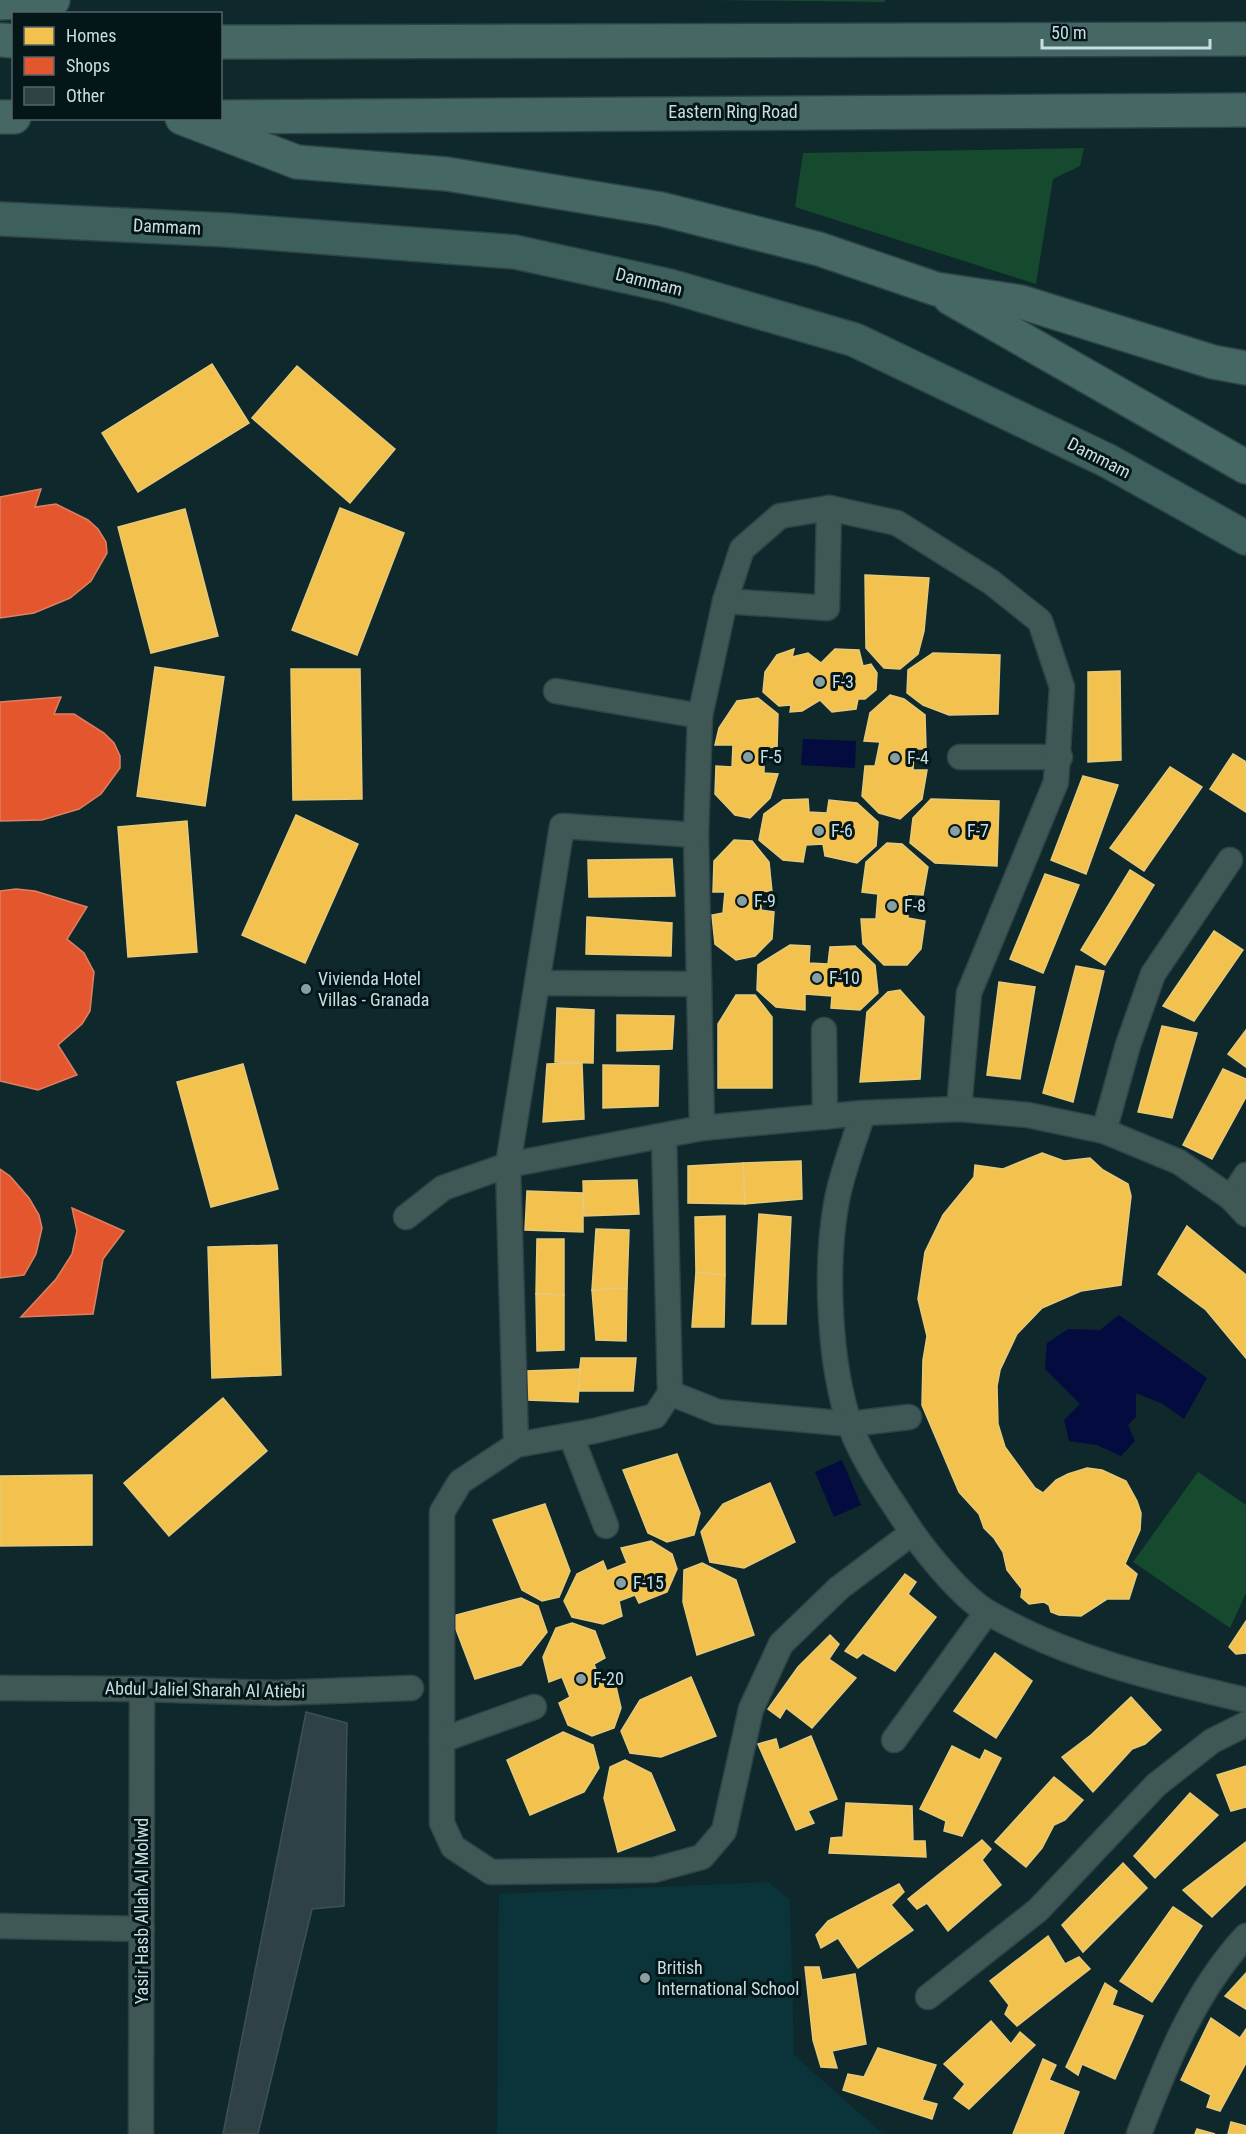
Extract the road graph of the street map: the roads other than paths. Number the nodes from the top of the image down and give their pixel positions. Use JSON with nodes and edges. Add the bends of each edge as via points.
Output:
{"nodes":[{"id":1,"x":53,"y":0,"type":"edge"},
{"id":2,"x":0,"y":3,"type":"edge"},
{"id":3,"x":1246,"y":39,"type":"edge"},
{"id":4,"x":222,"y":42,"type":"edge"},
{"id":5,"x":1246,"y":110,"type":"edge"},
{"id":6,"x":222,"y":117,"type":"edge"},
{"id":7,"x":187,"y":120,"type":"edge"},
{"id":8,"x":0,"y":219,"type":"edge"},
{"id":9,"x":936,"y":289,"type":"junction"},
{"id":10,"x":1246,"y":368,"type":"edge"},
{"id":11,"x":1246,"y":467,"type":"edge"},
{"id":12,"x":829,"y":508,"type":"junction"},
{"id":13,"x":1246,"y":538,"type":"edge"},
{"id":14,"x":725,"y":601,"type":"junction"},
{"id":15,"x":556,"y":691,"type":"dead end"},
{"id":16,"x":700,"y":716,"type":"junction"},
{"id":17,"x":960,"y":757,"type":"dead end"},
{"id":18,"x":1060,"y":757,"type":"junction"},
{"id":19,"x":696,"y":835,"type":"junction"},
{"id":20,"x":1230,"y":860,"type":"dead end"},
{"id":21,"x":537,"y":983,"type":"junction"},
{"id":22,"x":699,"y":984,"type":"junction"},
{"id":23,"x":824,"y":1030,"type":"dead end"},
{"id":24,"x":959,"y":1109,"type":"junction"},
{"id":25,"x":863,"y":1113,"type":"junction"},
{"id":26,"x":825,"y":1117,"type":"junction"},
{"id":27,"x":702,"y":1128,"type":"junction"},
{"id":28,"x":1104,"y":1131,"type":"junction"},
{"id":29,"x":664,"y":1136,"type":"junction"},
{"id":30,"x":508,"y":1165,"type":"junction"},
{"id":31,"x":1246,"y":1175,"type":"edge"},
{"id":32,"x":1238,"y":1206,"type":"edge"},
{"id":33,"x":406,"y":1217,"type":"dead end"},
{"id":34,"x":670,"y":1392,"type":"junction"},
{"id":35,"x":909,"y":1417,"type":"dead end"},
{"id":36,"x":850,"y":1425,"type":"junction"},
{"id":37,"x":571,"y":1436,"type":"junction"},
{"id":38,"x":516,"y":1446,"type":"junction"},
{"id":39,"x":606,"y":1526,"type":"dead end"},
{"id":40,"x":912,"y":1533,"type":"junction"},
{"id":41,"x":987,"y":1612,"type":"junction"},
{"id":42,"x":0,"y":1688,"type":"edge"},
{"id":43,"x":411,"y":1688,"type":"dead end"},
{"id":44,"x":142,"y":1689,"type":"junction"},
{"id":45,"x":1246,"y":1700,"type":"edge"},
{"id":46,"x":534,"y":1707,"type":"dead end"},
{"id":47,"x":1246,"y":1724,"type":"edge"},
{"id":48,"x":442,"y":1740,"type":"junction"},
{"id":49,"x":894,"y":1740,"type":"dead end"},
{"id":50,"x":0,"y":1926,"type":"edge"},
{"id":51,"x":142,"y":1929,"type":"junction"},
{"id":52,"x":1246,"y":1936,"type":"edge"},
{"id":53,"x":928,"y":1997,"type":"dead end"},
{"id":54,"x":141,"y":2134,"type":"edge"},
{"id":55,"x":1139,"y":2134,"type":"edge"}],
"edges":[{"from":1,"to":2,"type":"highway"},
{"from":3,"to":4,"type":"highway"},
{"from":5,"to":6,"type":"highway","name":"Eastern Ring Road"},
{"from":7,"to":9,"type":"highway","via":[[297,162],[447,174],[661,208],[819,249]]},
{"from":8,"to":13,"type":"street","name":"Dammam","via":[[227,230],[514,252],[670,286],[855,340],[1108,461]]},
{"from":9,"to":10,"type":"highway","via":[[1021,302],[1213,362]]},
{"from":9,"to":11,"type":"highway"},
{"from":12,"to":14,"type":"street","via":[[780,516],[742,549]]},
{"from":12,"to":14,"type":"street","via":[[827,608]]},
{"from":12,"to":18,"type":"street","via":[[897,523],[991,582],[1040,621],[1062,687]]},
{"from":14,"to":16,"type":"street"},
{"from":15,"to":16,"type":"street"},
{"from":16,"to":19,"type":"street"},
{"from":17,"to":18,"type":"street"},
{"from":18,"to":24,"type":"street","via":[[1056,782],[969,993]]},
{"from":19,"to":21,"type":"street","via":[[562,826]]},
{"from":19,"to":22,"type":"street"},
{"from":20,"to":28,"type":"street","via":[[1153,974]]},
{"from":21,"to":22,"type":"street"},
{"from":21,"to":30,"type":"street"},
{"from":22,"to":27,"type":"street"},
{"from":23,"to":26,"type":"street"},
{"from":24,"to":25,"type":"street"},
{"from":24,"to":28,"type":"street","via":[[1028,1115]]},
{"from":25,"to":26,"type":"street"},
{"from":25,"to":36,"type":"street","via":[[836,1204],[830,1290],[836,1360]]},
{"from":26,"to":27,"type":"street"},
{"from":27,"to":29,"type":"street"},
{"from":28,"to":32,"type":"street","via":[[1179,1162]]},
{"from":29,"to":30,"type":"street"},
{"from":29,"to":34,"type":"street"},
{"from":30,"to":33,"type":"street","via":[[444,1188]]},
{"from":30,"to":38,"type":"street"},
{"from":31,"to":32,"type":"street"},
{"from":34,"to":36,"type":"street","via":[[718,1412]]},
{"from":34,"to":37,"type":"street","via":[[656,1416]]},
{"from":35,"to":36,"type":"street"},
{"from":36,"to":40,"type":"street","via":[[870,1468]]},
{"from":37,"to":38,"type":"street"},
{"from":37,"to":39,"type":"street"},
{"from":38,"to":48,"type":"street","via":[[460,1482],[442,1512]]},
{"from":40,"to":41,"type":"street","via":[[939,1567]]},
{"from":40,"to":48,"type":"street","via":[[839,1588],[781,1644],[751,1709],[724,1831],[702,1857],[654,1870],[491,1872],[453,1847],[442,1823]]},
{"from":41,"to":45,"type":"street","via":[[1113,1666]]},
{"from":41,"to":49,"type":"street"},
{"from":42,"to":44,"type":"street","name":"Abdul Jaliel Sharah Al Atiebi"},
{"from":43,"to":44,"type":"street","name":"Abdul Jaliel Sharah Al Atiebi","via":[[275,1694]]},
{"from":44,"to":51,"type":"street","name":"Yasir Hasb Allah Al Molwd"},
{"from":46,"to":48,"type":"street"},
{"from":47,"to":53,"type":"street","via":[[1212,1742],[1156,1785],[1038,1910]]},
{"from":50,"to":51,"type":"street"},
{"from":51,"to":54,"type":"street","name":"Yasir Hasb Allah Al Molwd"},
{"from":52,"to":55,"type":"street","via":[[1225,1959],[1174,2044]]}]}
